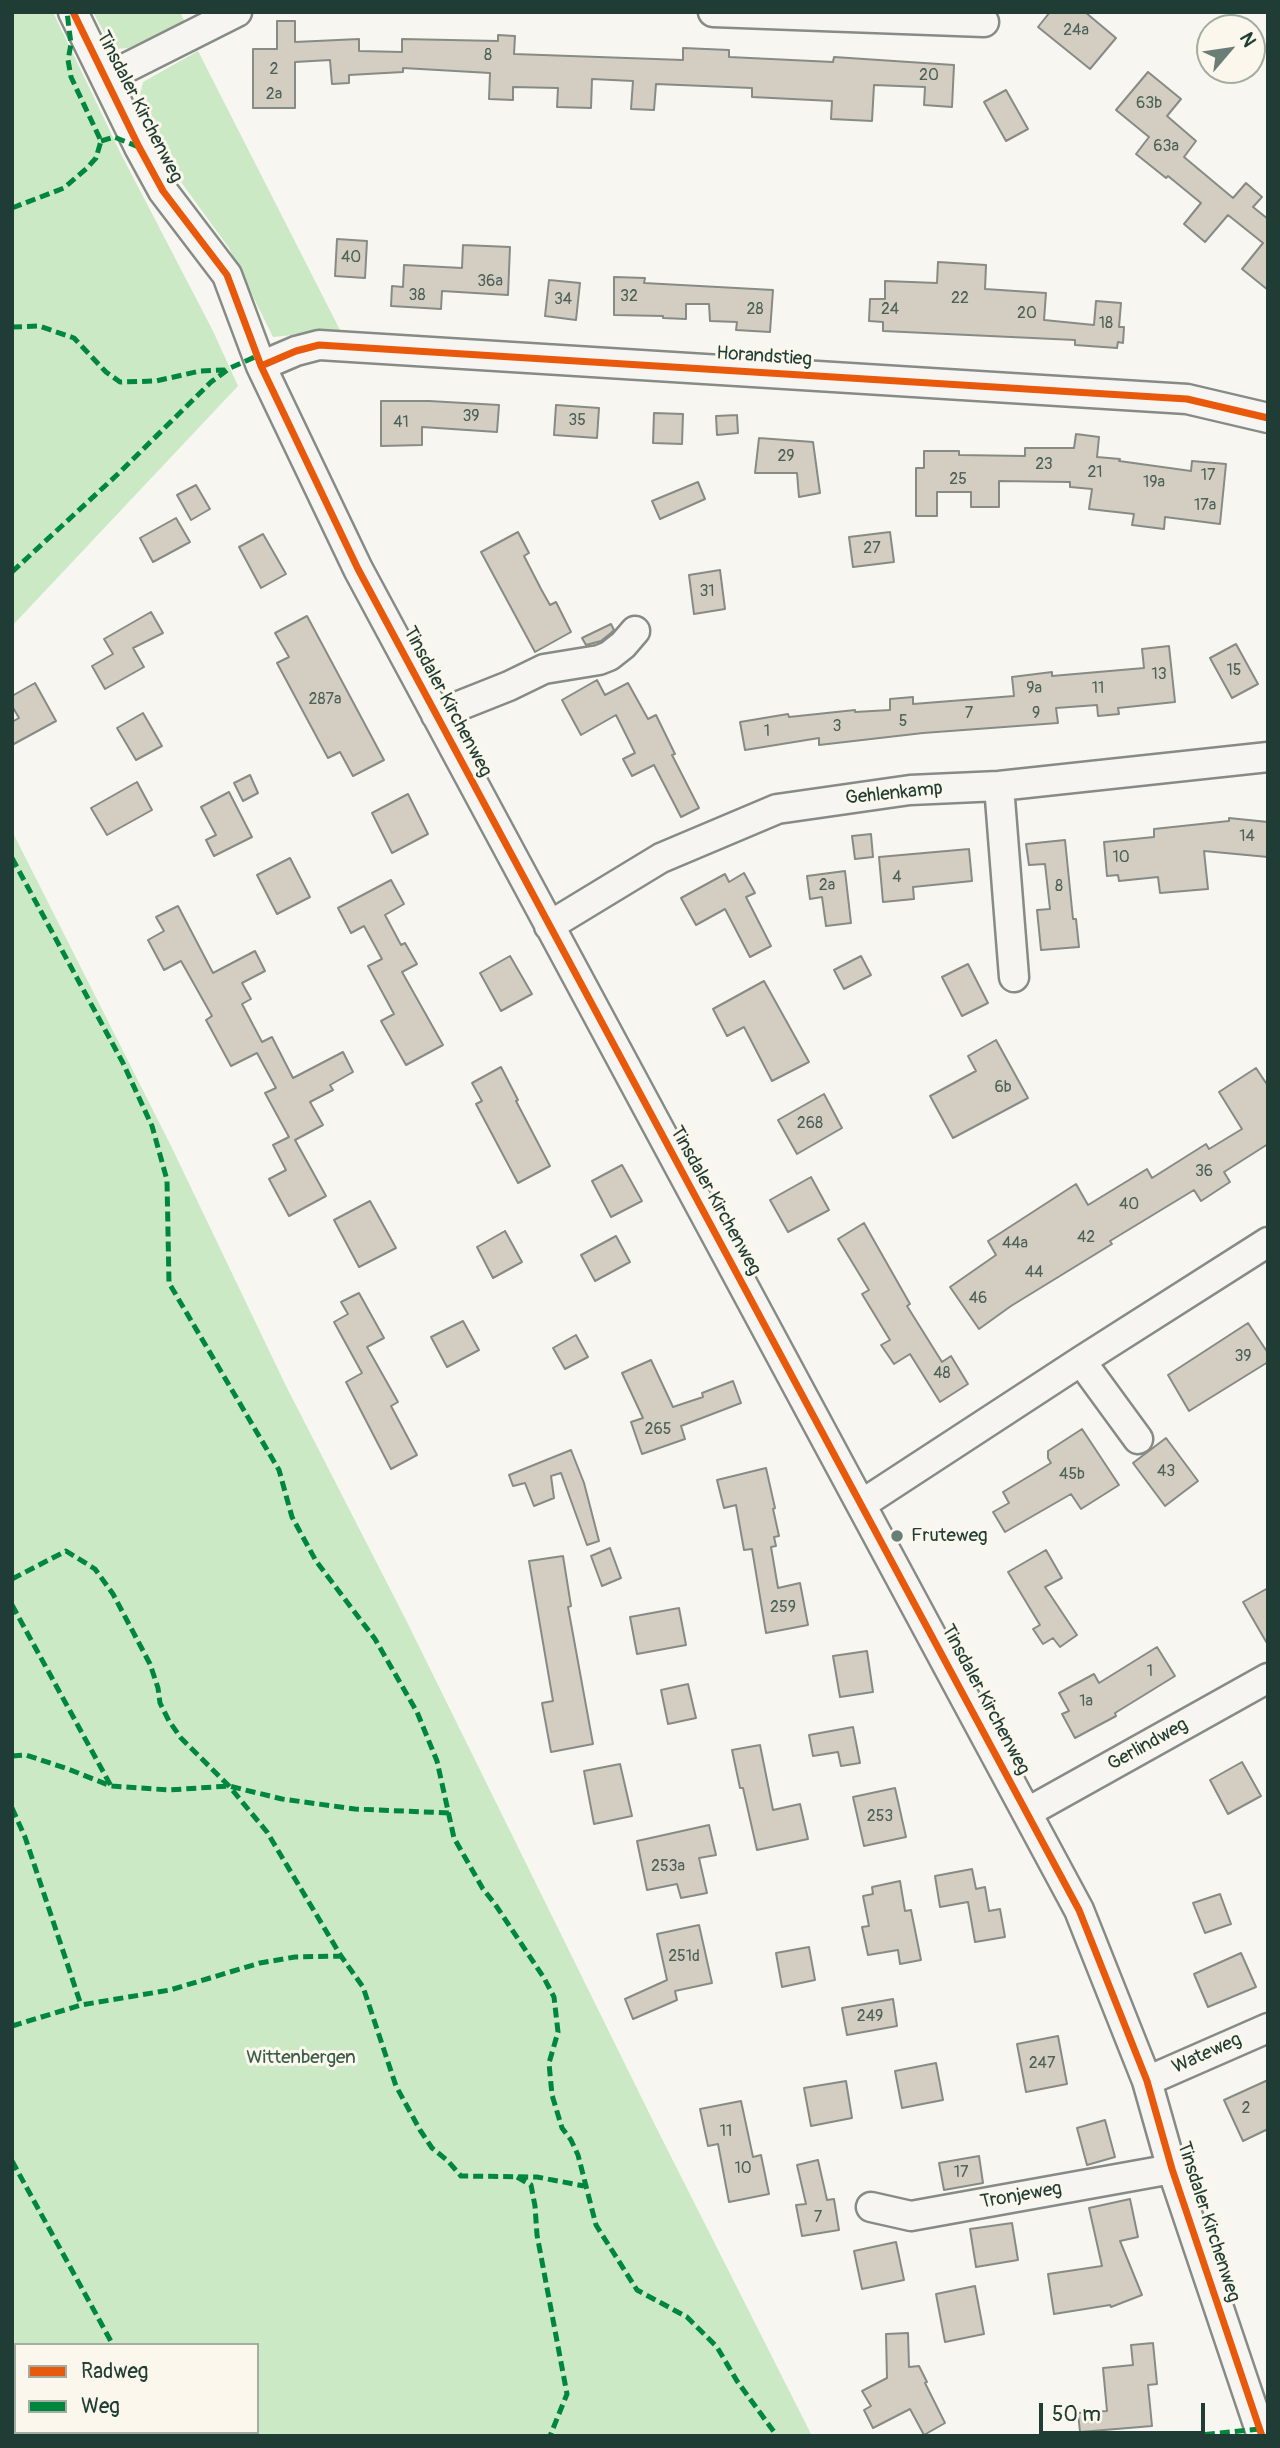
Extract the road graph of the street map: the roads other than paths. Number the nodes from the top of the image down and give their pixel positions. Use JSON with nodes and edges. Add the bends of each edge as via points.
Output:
{"nodes":[{"id":1,"x":73,"y":12,"type":"edge"},
{"id":2,"x":237,"y":12,"type":"edge"},
{"id":3,"x":713,"y":12,"type":"edge"},
{"id":4,"x":984,"y":22,"type":"dead end"},
{"id":5,"x":106,"y":78,"type":"junction"},
{"id":6,"x":261,"y":366,"type":"junction"},
{"id":7,"x":1268,"y":418,"type":"edge"},
{"id":8,"x":635,"y":631,"type":"dead end"},
{"id":9,"x":436,"y":715,"type":"junction"},
{"id":10,"x":1268,"y":757,"type":"edge"},
{"id":11,"x":999,"y":786,"type":"junction"},
{"id":12,"x":549,"y":926,"type":"junction"},
{"id":13,"x":1014,"y":977,"type":"dead end"},
{"id":14,"x":1268,"y":1242,"type":"edge"},
{"id":15,"x":1081,"y":1361,"type":"junction"},
{"id":16,"x":1138,"y":1439,"type":"dead end"},
{"id":17,"x":862,"y":1504,"type":"junction"},
{"id":18,"x":1268,"y":1678,"type":"edge"},
{"id":19,"x":1028,"y":1812,"type":"junction"},
{"id":20,"x":1268,"y":2028,"type":"edge"},
{"id":21,"x":1147,"y":2081,"type":"junction"},
{"id":22,"x":1172,"y":2169,"type":"junction"},
{"id":23,"x":871,"y":2207,"type":"dead end"},
{"id":24,"x":1262,"y":2436,"type":"edge"}],
"edges":[{"from":1,"to":5,"type":"street","name":"Tinsdaler Kirchenweg"},
{"from":2,"to":5,"type":"street"},
{"from":3,"to":4,"type":"street"},
{"from":5,"to":6,"type":"street","name":"Tinsdaler Kirchenweg","via":[[163,191],[226,275]]},
{"from":6,"to":7,"type":"street","name":"Horandstieg","via":[[319,345],[1187,399]]},
{"from":6,"to":9,"type":"street","name":"Tinsdaler Kirchenweg","via":[[358,569]]},
{"from":8,"to":9,"type":"street","via":[[609,656],[544,669]]},
{"from":9,"to":12,"type":"street","name":"Tinsdaler Kirchenweg"},
{"from":10,"to":11,"type":"street","name":"Gehlenkamp"},
{"from":11,"to":12,"type":"street","name":"Gehlenkamp","via":[[910,790],[778,809],[661,858]]},
{"from":11,"to":13,"type":"street"},
{"from":12,"to":17,"type":"street","name":"Tinsdaler Kirchenweg"},
{"from":14,"to":15,"type":"street"},
{"from":15,"to":16,"type":"street"},
{"from":15,"to":17,"type":"street"},
{"from":17,"to":19,"type":"street","name":"Tinsdaler Kirchenweg"},
{"from":18,"to":19,"type":"street","name":"Gerlindweg"},
{"from":19,"to":21,"type":"street","name":"Tinsdaler Kirchenweg","via":[[1079,1910]]},
{"from":20,"to":21,"type":"street","name":"Wateweg"},
{"from":21,"to":22,"type":"street","name":"Tinsdaler Kirchenweg"},
{"from":22,"to":23,"type":"street","name":"Tronjeweg","via":[[911,2216]]},
{"from":22,"to":24,"type":"street","name":"Tinsdaler Kirchenweg"}]}
